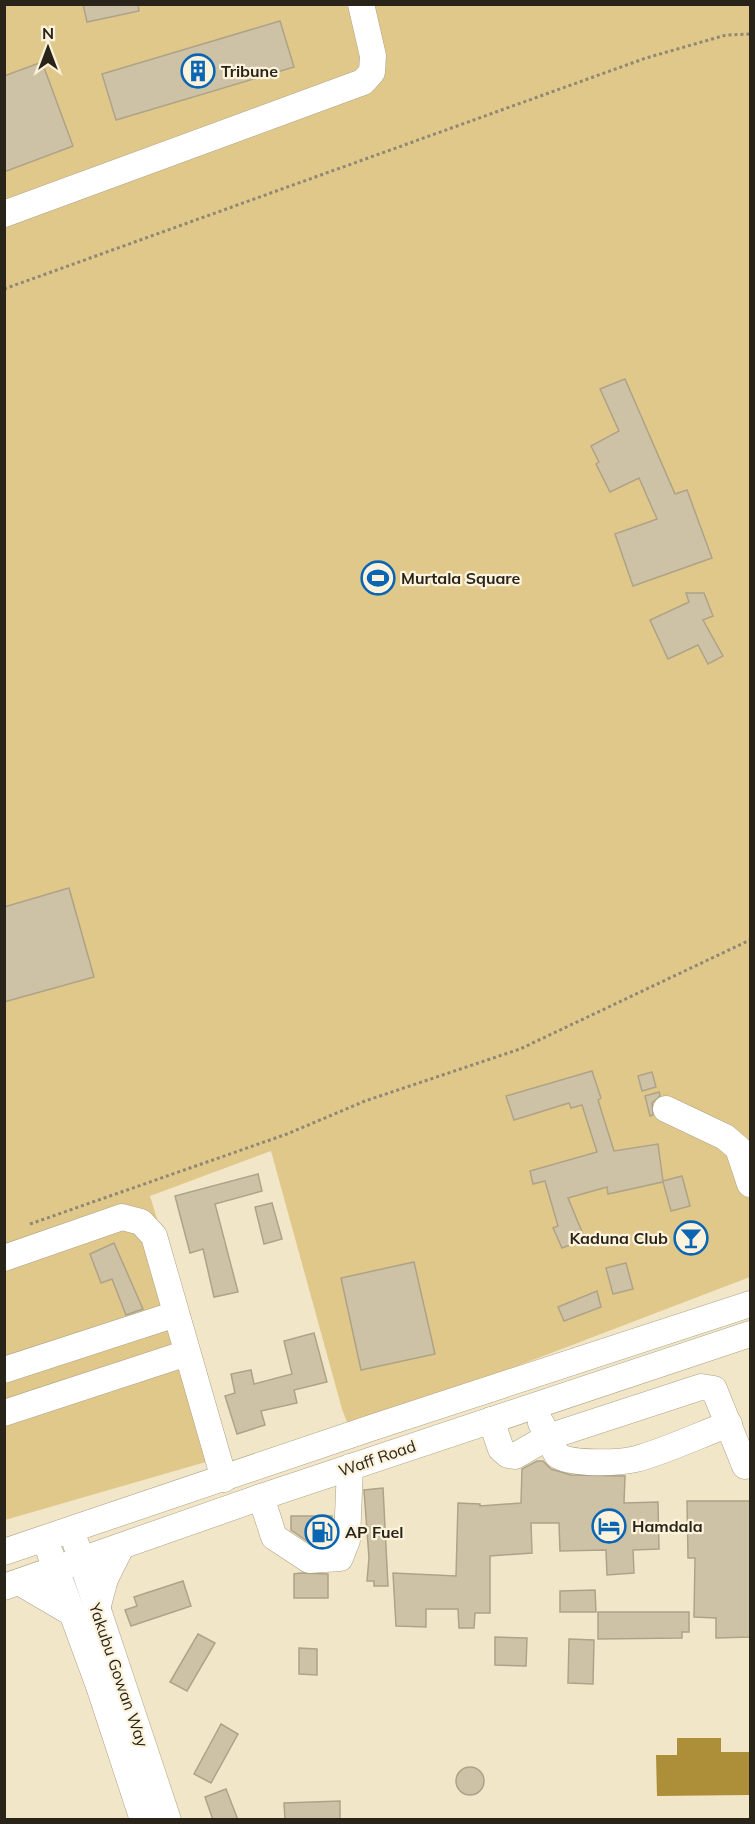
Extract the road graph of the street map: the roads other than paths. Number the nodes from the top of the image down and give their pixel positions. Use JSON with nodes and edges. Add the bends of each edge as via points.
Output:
{"nodes":[{"id":1,"x":361,"y":4,"type":"edge"},
{"id":2,"x":4,"y":214,"type":"edge"},
{"id":3,"x":666,"y":1109,"type":"dead end"},
{"id":4,"x":750,"y":1184,"type":"edge"},
{"id":5,"x":4,"y":1258,"type":"edge"},
{"id":6,"x":750,"y":1304,"type":"edge"},
{"id":7,"x":176,"y":1314,"type":"junction"},
{"id":8,"x":750,"y":1334,"type":"edge"},
{"id":9,"x":187,"y":1353,"type":"junction"},
{"id":10,"x":4,"y":1370,"type":"edge"},
{"id":11,"x":532,"y":1406,"type":"junction"},
{"id":12,"x":4,"y":1413,"type":"edge"},
{"id":13,"x":491,"y":1420,"type":"junction"},
{"id":14,"x":729,"y":1424,"type":"junction"},
{"id":15,"x":548,"y":1437,"type":"junction"},
{"id":16,"x":745,"y":1466,"type":"dead end"},
{"id":17,"x":350,"y":1467,"type":"junction"},
{"id":18,"x":224,"y":1479,"type":"junction"},
{"id":19,"x":261,"y":1497,"type":"junction"},
{"id":20,"x":71,"y":1530,"type":"junction"},
{"id":21,"x":44,"y":1539,"type":"junction"},
{"id":22,"x":121,"y":1546,"type":"junction"},
{"id":23,"x":4,"y":1552,"type":"edge"},
{"id":24,"x":80,"y":1559,"type":"junction"},
{"id":25,"x":56,"y":1568,"type":"junction"},
{"id":26,"x":12,"y":1584,"type":"edge"},
{"id":27,"x":85,"y":1611,"type":"junction"},
{"id":28,"x":142,"y":1820,"type":"edge"},
{"id":29,"x":168,"y":1820,"type":"edge"}],
"edges":[{"from":1,"to":2,"type":"street","via":[[373,57],[372,72],[363,82]]},
{"from":3,"to":4,"type":"street","via":[[724,1137],[738,1148]]},
{"from":5,"to":7,"type":"street","via":[[122,1217],[141,1222],[154,1236]]},
{"from":6,"to":18,"type":"street","name":"Waff Road"},
{"from":7,"to":9,"type":"street"},
{"from":7,"to":10,"type":"street"},
{"from":8,"to":11,"type":"street","name":"Waff Road"},
{"from":9,"to":12,"type":"street"},
{"from":9,"to":18,"type":"street"},
{"from":11,"to":13,"type":"street","name":"Waff Road"},
{"from":11,"to":15,"type":"street"},
{"from":13,"to":15,"type":"street","via":[[501,1449],[508,1455],[515,1456]]},
{"from":13,"to":17,"type":"street","name":"Waff Road"},
{"from":14,"to":15,"type":"street","via":[[636,1459],[623,1460],[562,1459]]},
{"from":14,"to":15,"type":"street","via":[[714,1389],[701,1388]]},
{"from":14,"to":16,"type":"street"},
{"from":17,"to":19,"type":"street","name":"Waff Road"},
{"from":17,"to":19,"type":"street","via":[[347,1540],[340,1557],[309,1560],[274,1537]]},
{"from":18,"to":20,"type":"street","name":"Waff Road"},
{"from":19,"to":22,"type":"street","name":"Waff Road"},
{"from":20,"to":21,"type":"street","name":"Waff Road"},
{"from":20,"to":24,"type":"street","name":"Yakubu Gowan Way"},
{"from":21,"to":23,"type":"street","name":"Waff Road"},
{"from":21,"to":25,"type":"street","name":"Yakubu Gowan Way"},
{"from":22,"to":24,"type":"street","name":"Waff Road"},
{"from":22,"to":27,"type":"street"},
{"from":24,"to":25,"type":"street","name":"Waff Road"},
{"from":24,"to":27,"type":"street","name":"Yakubu Gowan Way"},
{"from":25,"to":26,"type":"street","name":"Waff Road"},
{"from":25,"to":27,"type":"street","name":"Yakubu Gowan Way"},
{"from":26,"to":27,"type":"street"},
{"from":27,"to":28,"type":"street","name":"Yakubu Gowan Way"},
{"from":27,"to":29,"type":"street","name":"Yakubu Gowan Way"}]}
